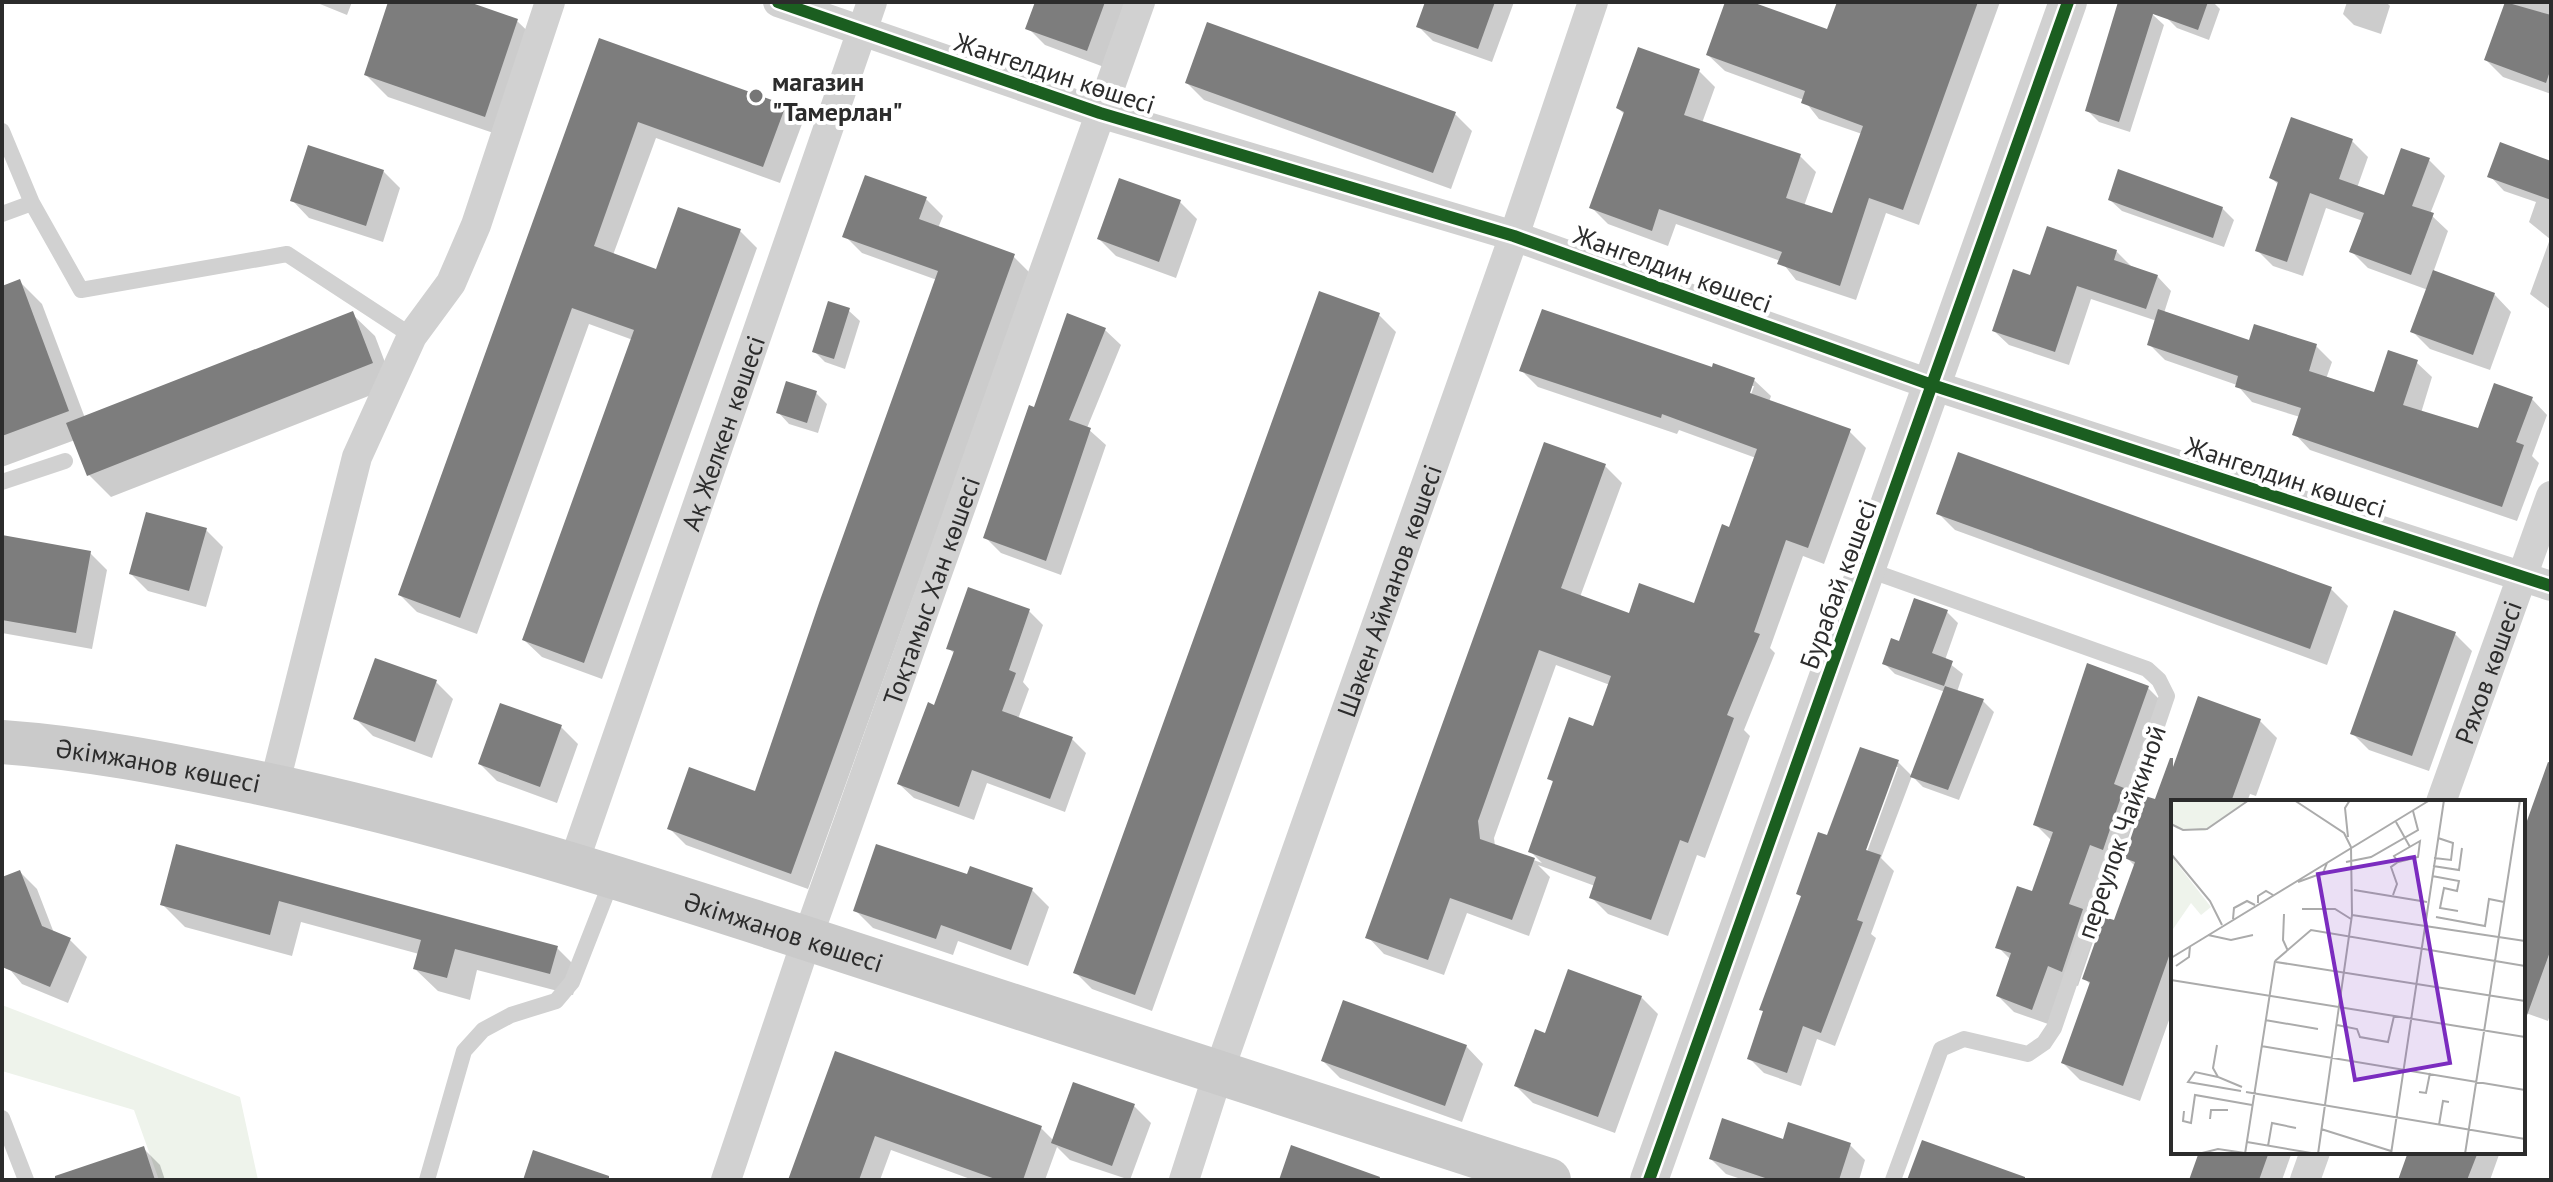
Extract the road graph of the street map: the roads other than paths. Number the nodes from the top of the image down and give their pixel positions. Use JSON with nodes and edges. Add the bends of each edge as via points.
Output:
{"nodes":[{"id":1,"x":550,"y":2,"type":"edge"},
{"id":2,"x":778,"y":2,"type":"edge"},
{"id":3,"x":872,"y":2,"type":"edge"},
{"id":4,"x":1140,"y":2,"type":"edge"},
{"id":5,"x":1593,"y":2,"type":"edge"},
{"id":6,"x":2068,"y":2,"type":"edge"},
{"id":7,"x":861,"y":31,"type":"junction"},
{"id":8,"x":1100,"y":113,"type":"junction"},
{"id":9,"x":2,"y":131,"type":"edge"},
{"id":10,"x":32,"y":203,"type":"junction"},
{"id":11,"x":2,"y":214,"type":"edge"},
{"id":12,"x":1514,"y":236,"type":"junction"},
{"id":13,"x":412,"y":336,"type":"junction"},
{"id":14,"x":1932,"y":385,"type":"junction"},
{"id":15,"x":65,"y":461,"type":"dead end"},
{"id":16,"x":2,"y":482,"type":"edge"},
{"id":17,"x":2551,"y":496,"type":"edge"},
{"id":18,"x":1866,"y":569,"type":"junction"},
{"id":19,"x":2522,"y":577,"type":"junction"},
{"id":20,"x":2551,"y":586,"type":"edge"},
{"id":21,"x":2,"y":742,"type":"edge"},
{"id":22,"x":274,"y":786,"type":"junction"},
{"id":23,"x":2442,"y":800,"type":"edge"},
{"id":24,"x":593,"y":869,"type":"junction"},
{"id":25,"x":807,"y":939,"type":"junction"},
{"id":26,"x":1219,"y":1071,"type":"junction"},
{"id":27,"x":2,"y":1118,"type":"edge"},
{"id":28,"x":2314,"y":1154,"type":"edge"},
{"id":29,"x":26,"y":1180,"type":"edge"},
{"id":30,"x":427,"y":1180,"type":"edge"},
{"id":31,"x":726,"y":1180,"type":"edge"},
{"id":32,"x":1184,"y":1180,"type":"edge"},
{"id":33,"x":1549,"y":1180,"type":"edge"},
{"id":34,"x":1649,"y":1180,"type":"edge"},
{"id":35,"x":1893,"y":1180,"type":"edge"},
{"id":36,"x":2305,"y":1180,"type":"edge"}],
"edges":[{"from":1,"to":13,"type":"street","via":[[476,225],[451,283]]},
{"from":2,"to":7,"type":"street","name":"Жангелдин көшесі"},
{"from":3,"to":7,"type":"street","name":"Ақ Желкен көшесі"},
{"from":4,"to":8,"type":"street","name":"Тоқтамыс Хан көшесі"},
{"from":5,"to":12,"type":"street","name":"Шәкен Айманов көшесі"},
{"from":6,"to":14,"type":"street","name":"Бурабай көшесі"},
{"from":7,"to":8,"type":"street","name":"Жангелдин көшесі"},
{"from":7,"to":24,"type":"street","name":"Ақ Желкен көшесі"},
{"from":8,"to":12,"type":"street","name":"Жангелдин көшесі"},
{"from":8,"to":25,"type":"street","name":"Тоқтамыс Хан көшесі"},
{"from":9,"to":10,"type":"lane"},
{"from":10,"to":11,"type":"lane"},
{"from":10,"to":13,"type":"lane","via":[[81,290],[287,254]]},
{"from":12,"to":14,"type":"street","name":"Жангелдин көшесі"},
{"from":12,"to":26,"type":"street","name":"Шәкен Айманов көшесі"},
{"from":13,"to":22,"type":"street","via":[[357,457]]},
{"from":14,"to":18,"type":"street","name":"Бурабай көшесі"},
{"from":14,"to":19,"type":"street","name":"Жангелдин көшесі"},
{"from":15,"to":16,"type":"lane"},
{"from":17,"to":19,"type":"street","name":"Ряхов көшесі"},
{"from":18,"to":34,"type":"street","name":"Бурабай көшесі"},
{"from":18,"to":35,"type":"lane","name":"переулок Чайкиной","via":[[2147,669],[2167,696],[2054,1028],[2028,1054],[1964,1039],[1941,1049]]},
{"from":19,"to":20,"type":"street","name":"Жангелдин көшесі"},
{"from":19,"to":23,"type":"street","name":"Ряхов көшесі"},
{"from":21,"to":22,"type":"main road","name":"Әкімжанов көшесі","via":[[137,758]]},
{"from":22,"to":24,"type":"main road","name":"Әкімжанов көшесі","via":[[390,812]]},
{"from":24,"to":25,"type":"main road","name":"Әкімжанов көшесі"},
{"from":24,"to":30,"type":"lane","via":[[572,982],[556,1001],[483,1030],[464,1051]]},
{"from":25,"to":26,"type":"main road","name":"Әкімжанов көшесі"},
{"from":25,"to":31,"type":"street","name":"Тоқтамыс Хан көшесі"},
{"from":26,"to":32,"type":"street","name":"Шәкен Айманов көшесі"},
{"from":26,"to":33,"type":"main road","name":"Әкімжанов көшесі"},
{"from":27,"to":29,"type":"lane"},
{"from":28,"to":36,"type":"street"}]}
